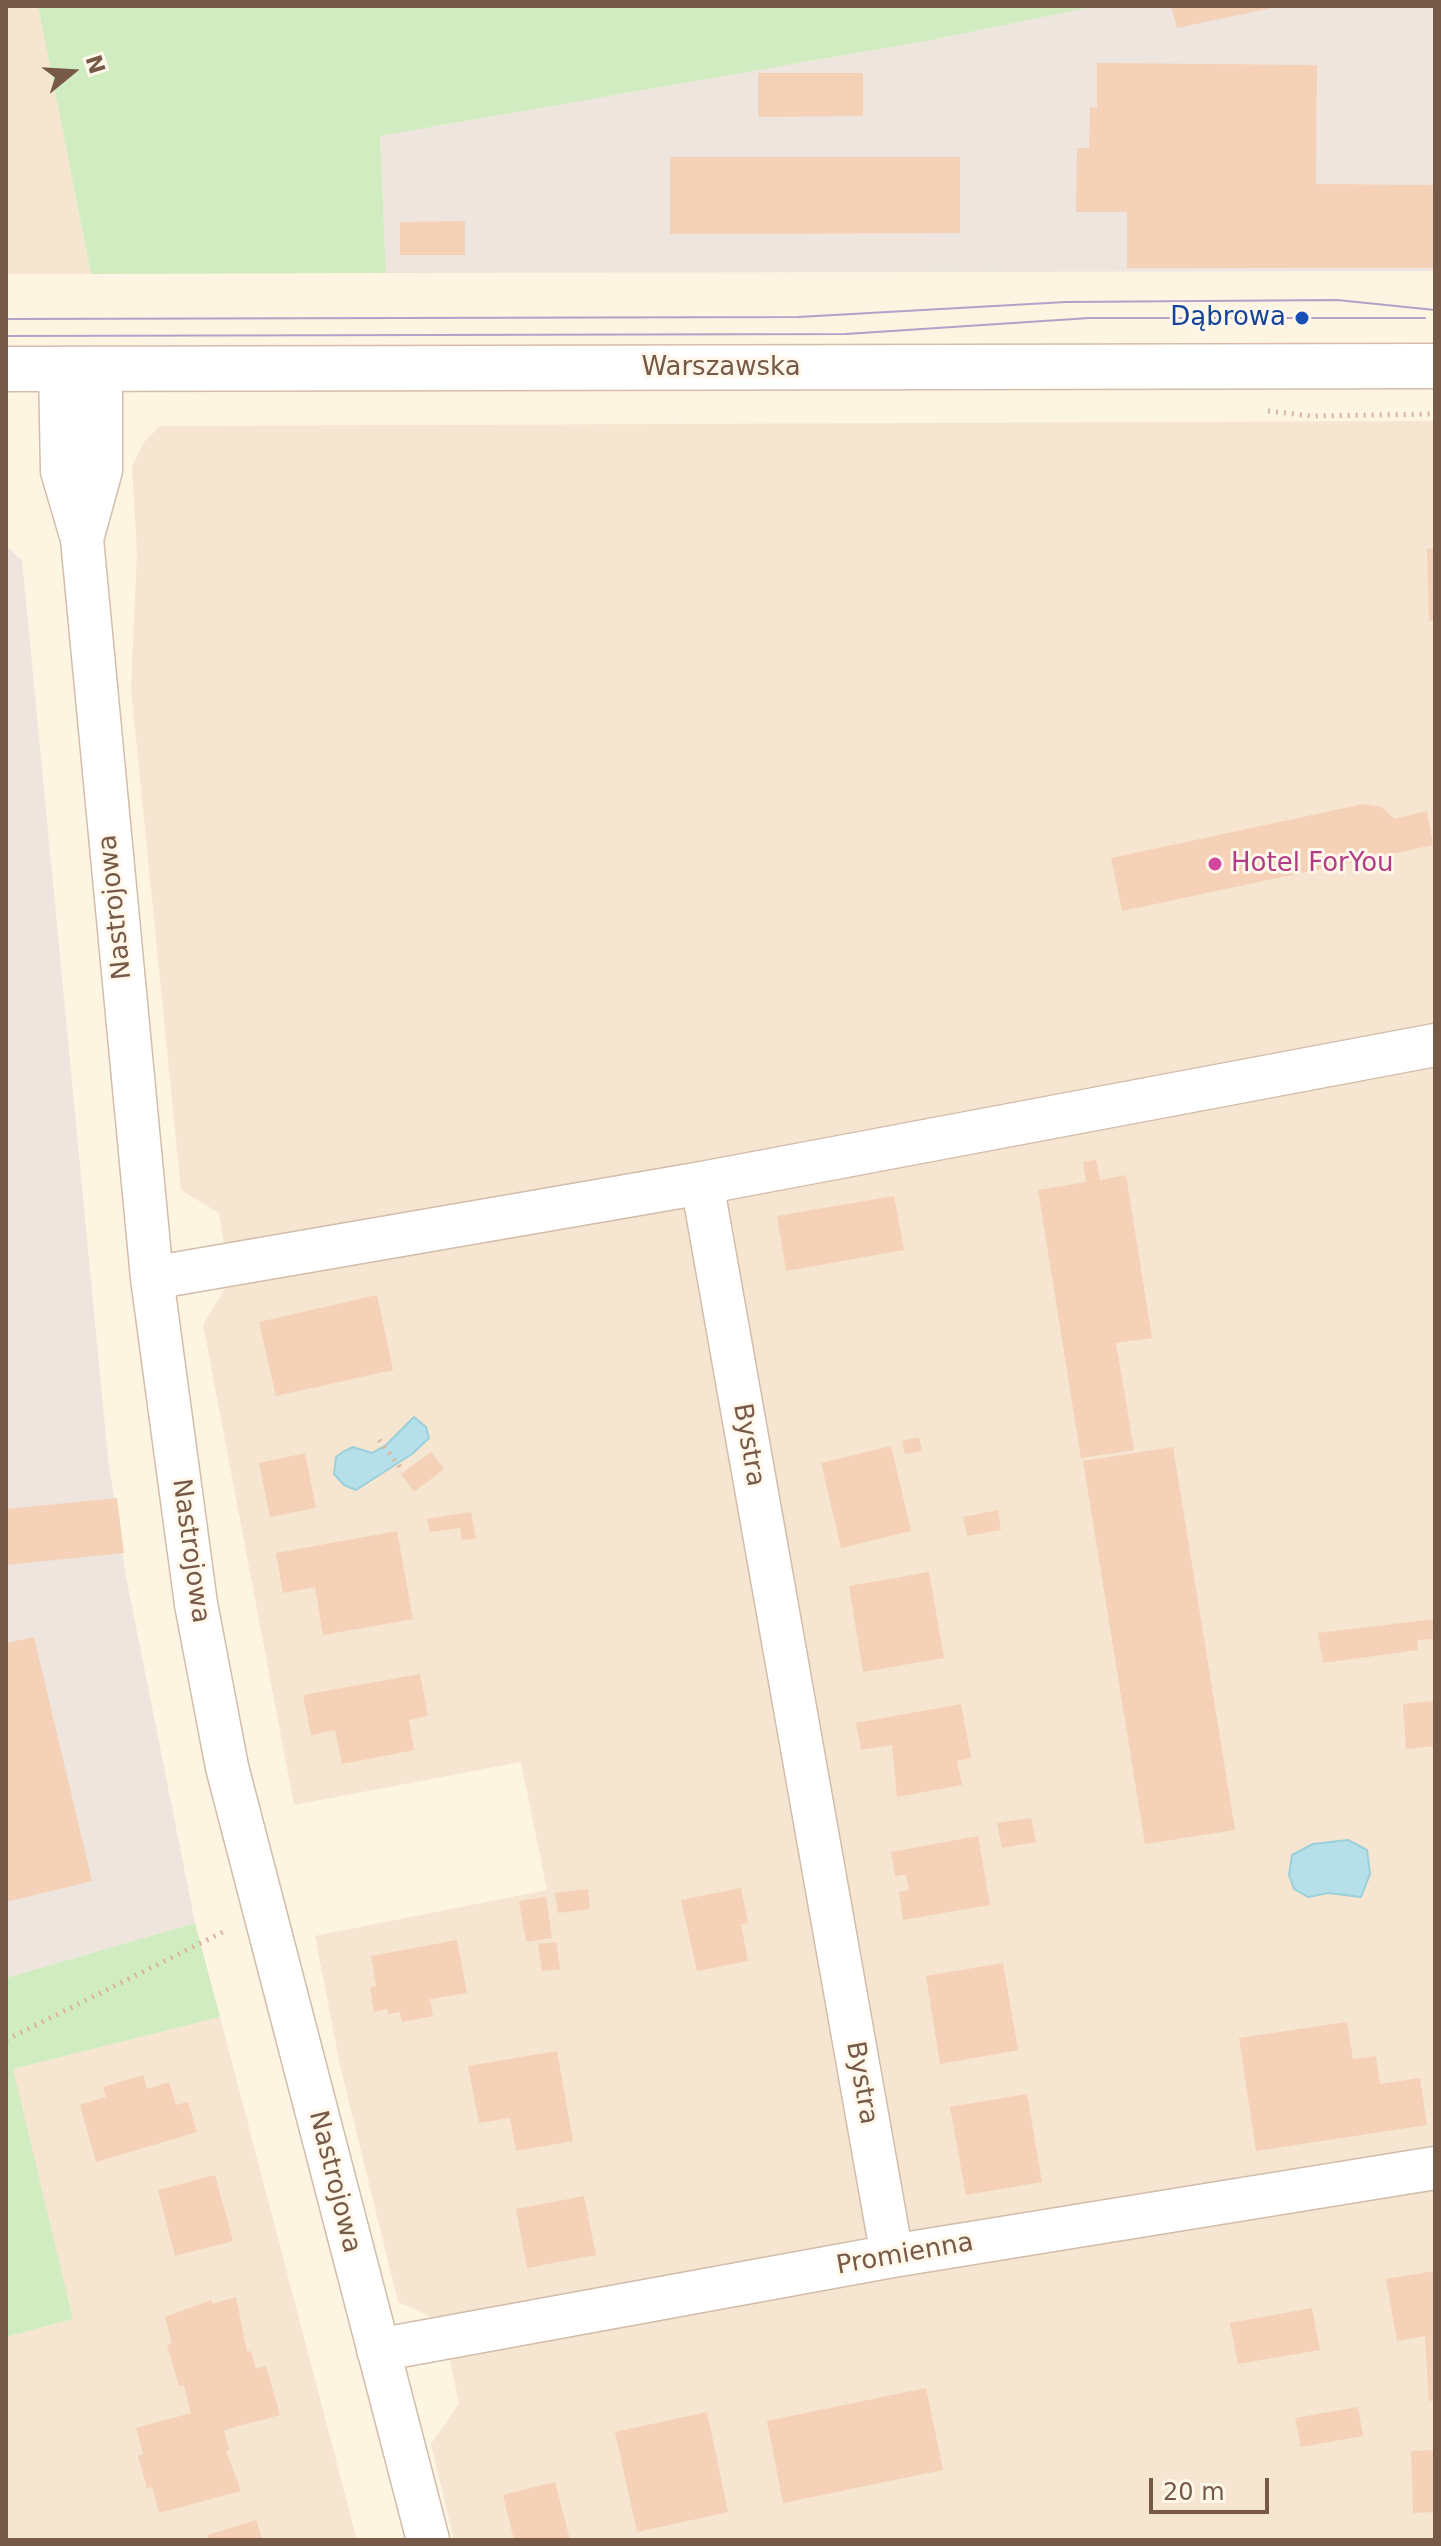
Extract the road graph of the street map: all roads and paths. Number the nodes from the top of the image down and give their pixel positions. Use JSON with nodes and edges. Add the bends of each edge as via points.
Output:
{"nodes":[{"id":1,"x":1435,"y":366,"type":"edge"},
{"id":2,"x":6,"y":369,"type":"edge"},
{"id":3,"x":81,"y":369,"type":"junction"},
{"id":4,"x":1435,"y":1045,"type":"edge"},
{"id":5,"x":702,"y":1183,"type":"junction"},
{"id":6,"x":152,"y":1278,"type":"junction"},
{"id":7,"x":379,"y":1440,"type":"dead end"},
{"id":8,"x":400,"y":1467,"type":"dead end"},
{"id":9,"x":264,"y":1911,"type":"junction"},
{"id":10,"x":6,"y":2040,"type":"edge"},
{"id":11,"x":1435,"y":2168,"type":"edge"},
{"id":12,"x":892,"y":2256,"type":"junction"},
{"id":13,"x":378,"y":2350,"type":"junction"},
{"id":14,"x":428,"y":2540,"type":"edge"}],
"edges":[{"from":1,"to":3,"type":"street","name":"Warszawska"},
{"from":2,"to":3,"type":"street","name":"Warszawska"},
{"from":3,"to":6,"type":"street","name":"Nastrojowa","via":[[62,471],[82,539]]},
{"from":4,"to":5,"type":"street"},
{"from":5,"to":6,"type":"street"},
{"from":5,"to":12,"type":"street","name":"Bystra"},
{"from":6,"to":9,"type":"street","name":"Nastrojowa","via":[[196,1604],[227,1767]]},
{"from":7,"to":8,"type":"path"},
{"from":9,"to":10,"type":"path"},
{"from":9,"to":13,"type":"street","name":"Nastrojowa"},
{"from":11,"to":12,"type":"street","name":"Promienna"},
{"from":12,"to":13,"type":"street","name":"Promienna"},
{"from":13,"to":14,"type":"street","name":"Nastrojowa"}]}
